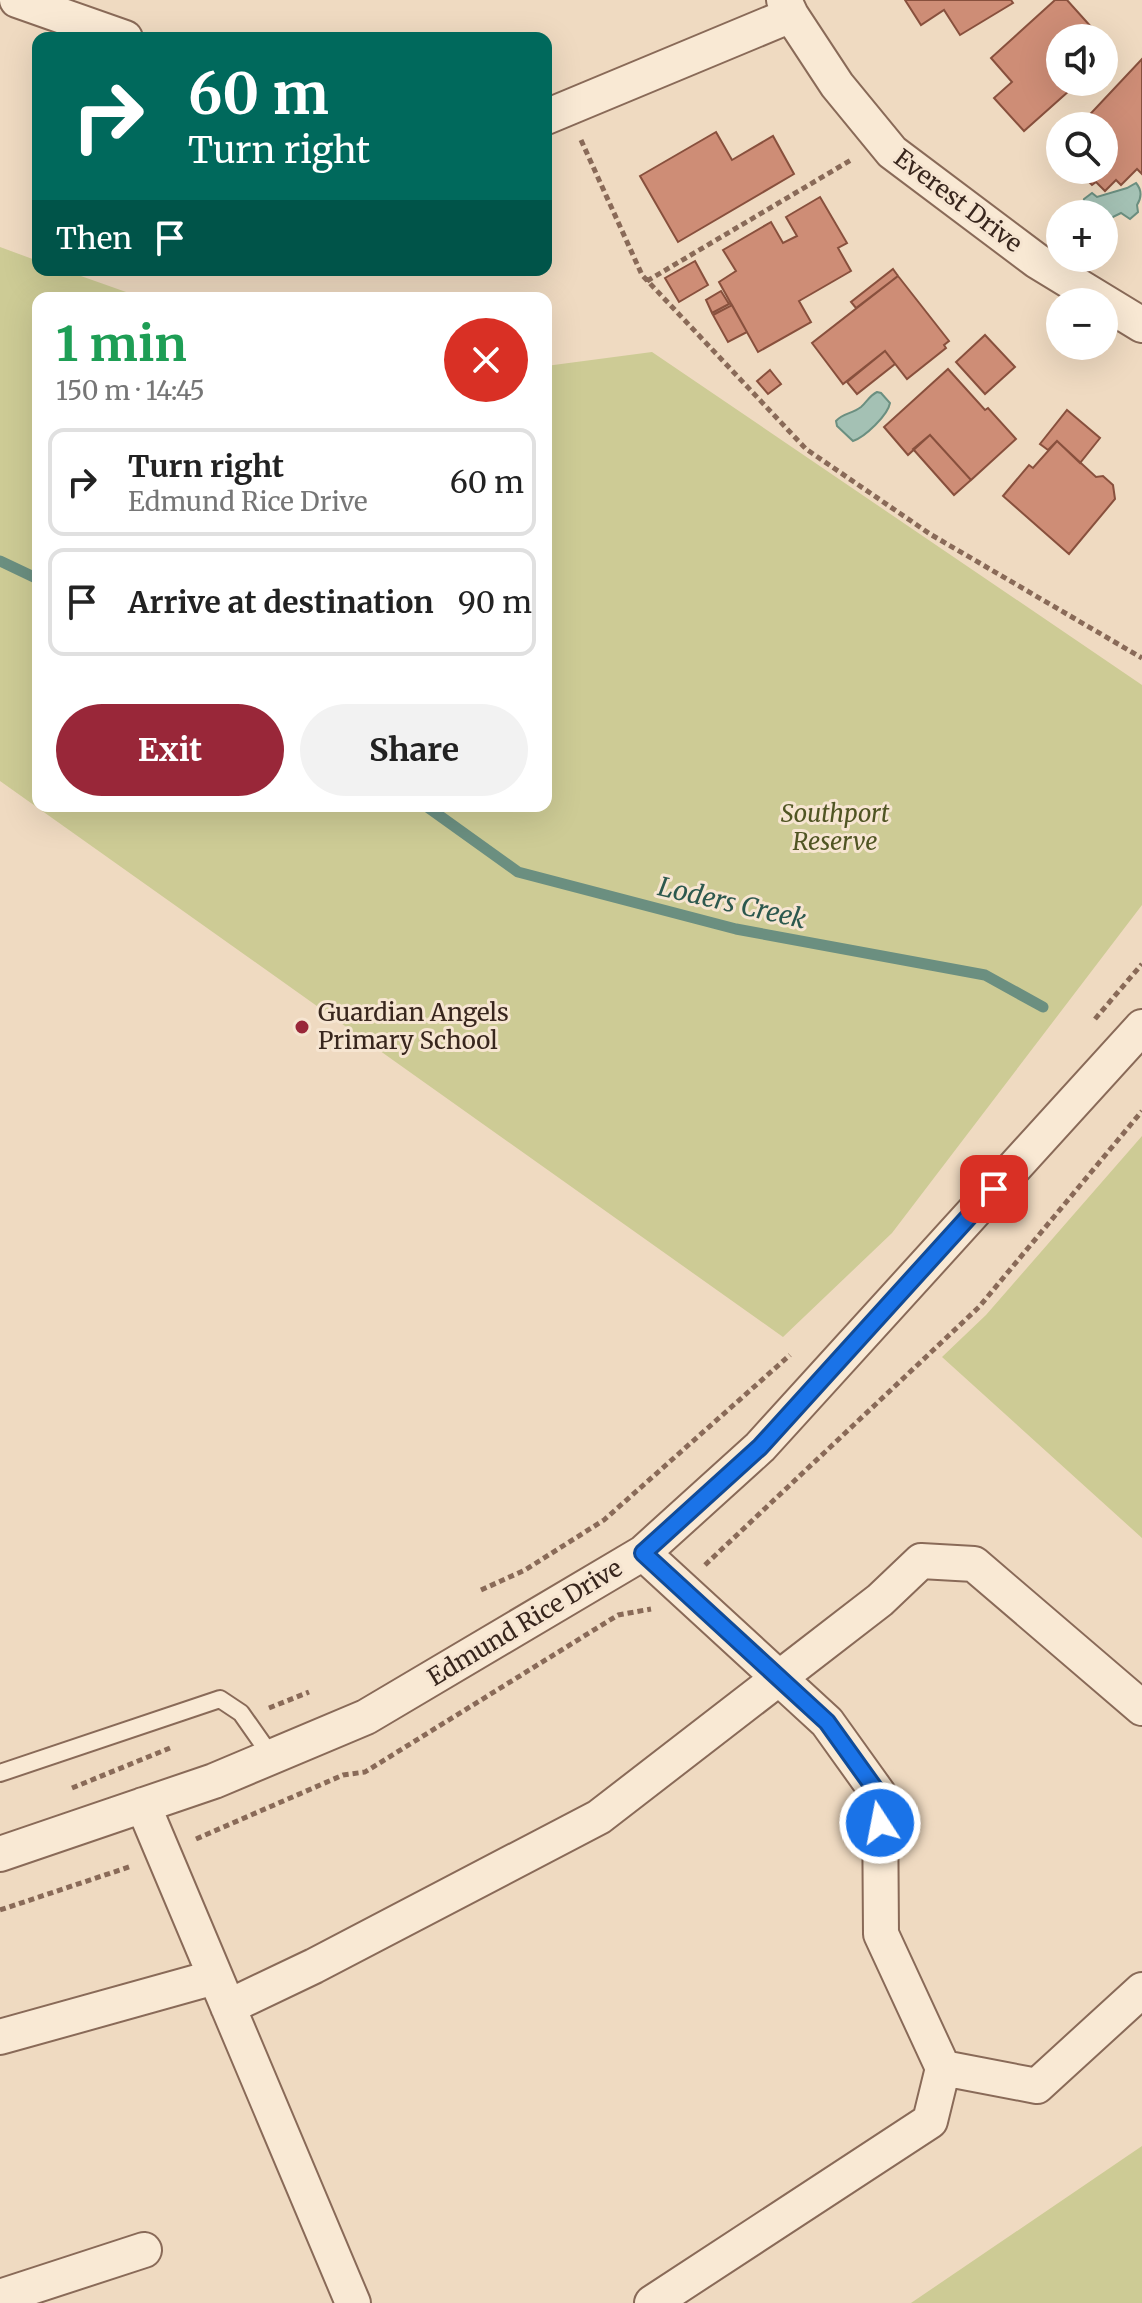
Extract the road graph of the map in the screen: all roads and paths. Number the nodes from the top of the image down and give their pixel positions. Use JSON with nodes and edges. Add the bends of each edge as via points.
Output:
{"nodes":[{"id":1,"x":17,"y":0,"type":"edge"},
{"id":2,"x":787,"y":8,"type":"edge"},
{"id":3,"x":108,"y":32,"type":"edge"},
{"id":4,"x":557,"y":113,"type":"edge"},
{"id":5,"x":883,"y":141,"type":"junction"},
{"id":6,"x":647,"y":281,"type":"junction"},
{"id":7,"x":1141,"y":322,"type":"edge"},
{"id":8,"x":1142,"y":658,"type":"edge"},
{"id":9,"x":1142,"y":964,"type":"edge"},
{"id":10,"x":1092,"y":1023,"type":"dead end"},
{"id":11,"x":1142,"y":1027,"type":"edge"},
{"id":12,"x":800,"y":1345,"type":"dead end"},
{"id":13,"x":643,"y":1553,"type":"junction"},
{"id":14,"x":481,"y":1590,"type":"dead end"},
{"id":15,"x":778,"y":1678,"type":"junction"},
{"id":16,"x":309,"y":1692,"type":"dead end"},
{"id":17,"x":1142,"y":1708,"type":"edge"},
{"id":18,"x":245,"y":1718,"type":"junction"},
{"id":19,"x":172,"y":1747,"type":"dead end"},
{"id":20,"x":272,"y":1757,"type":"junction"},
{"id":21,"x":0,"y":1773,"type":"edge"},
{"id":22,"x":69,"y":1789,"type":"dead end"},
{"id":23,"x":143,"y":1805,"type":"junction"},
{"id":24,"x":0,"y":1854,"type":"edge"},
{"id":25,"x":1142,"y":1990,"type":"edge"},
{"id":26,"x":222,"y":1992,"type":"junction"},
{"id":27,"x":0,"y":2037,"type":"edge"},
{"id":28,"x":943,"y":2068,"type":"junction"},
{"id":29,"x":144,"y":2250,"type":"dead end"},
{"id":30,"x":0,"y":2297,"type":"edge"},
{"id":31,"x":353,"y":2303,"type":"edge"},
{"id":32,"x":652,"y":2303,"type":"edge"}],
"edges":[{"from":1,"to":3,"type":"street"},
{"from":2,"to":4,"type":"street"},
{"from":2,"to":5,"type":"street","name":"Everest Drive","via":[[837,85]]},
{"from":4,"to":6,"type":"path"},
{"from":5,"to":6,"type":"path"},
{"from":5,"to":7,"type":"street","name":"Everest Drive","via":[[1037,261]]},
{"from":6,"to":8,"type":"path","via":[[806,449],[930,534]]},
{"from":9,"to":10,"type":"path"},
{"from":11,"to":13,"type":"street","name":"Edmund Rice Drive","via":[[760,1447]]},
{"from":12,"to":14,"type":"path","via":[[604,1520],[525,1570]]},
{"from":13,"to":15,"type":"street"},
{"from":13,"to":20,"type":"street","name":"Edmund Rice Drive","via":[[366,1717]]},
{"from":15,"to":17,"type":"street","via":[[880,1600],[921,1561],[974,1564]]},
{"from":15,"to":26,"type":"street","via":[[599,1817],[314,1966]]},
{"from":15,"to":28,"type":"street","via":[[827,1722],[880,1796],[881,1934]]},
{"from":16,"to":18,"type":"path"},
{"from":18,"to":20,"type":"lane"},
{"from":18,"to":21,"type":"lane","via":[[220,1699]]},
{"from":19,"to":22,"type":"path"},
{"from":20,"to":23,"type":"street","name":"Edmund Rice Drive"},
{"from":23,"to":24,"type":"street","name":"Edmund Rice Drive"},
{"from":23,"to":26,"type":"street"},
{"from":25,"to":28,"type":"street","via":[[1037,2086]]},
{"from":26,"to":27,"type":"street"},
{"from":26,"to":31,"type":"street"},
{"from":28,"to":32,"type":"street","via":[[930,2121]]},
{"from":29,"to":30,"type":"street"}]}
